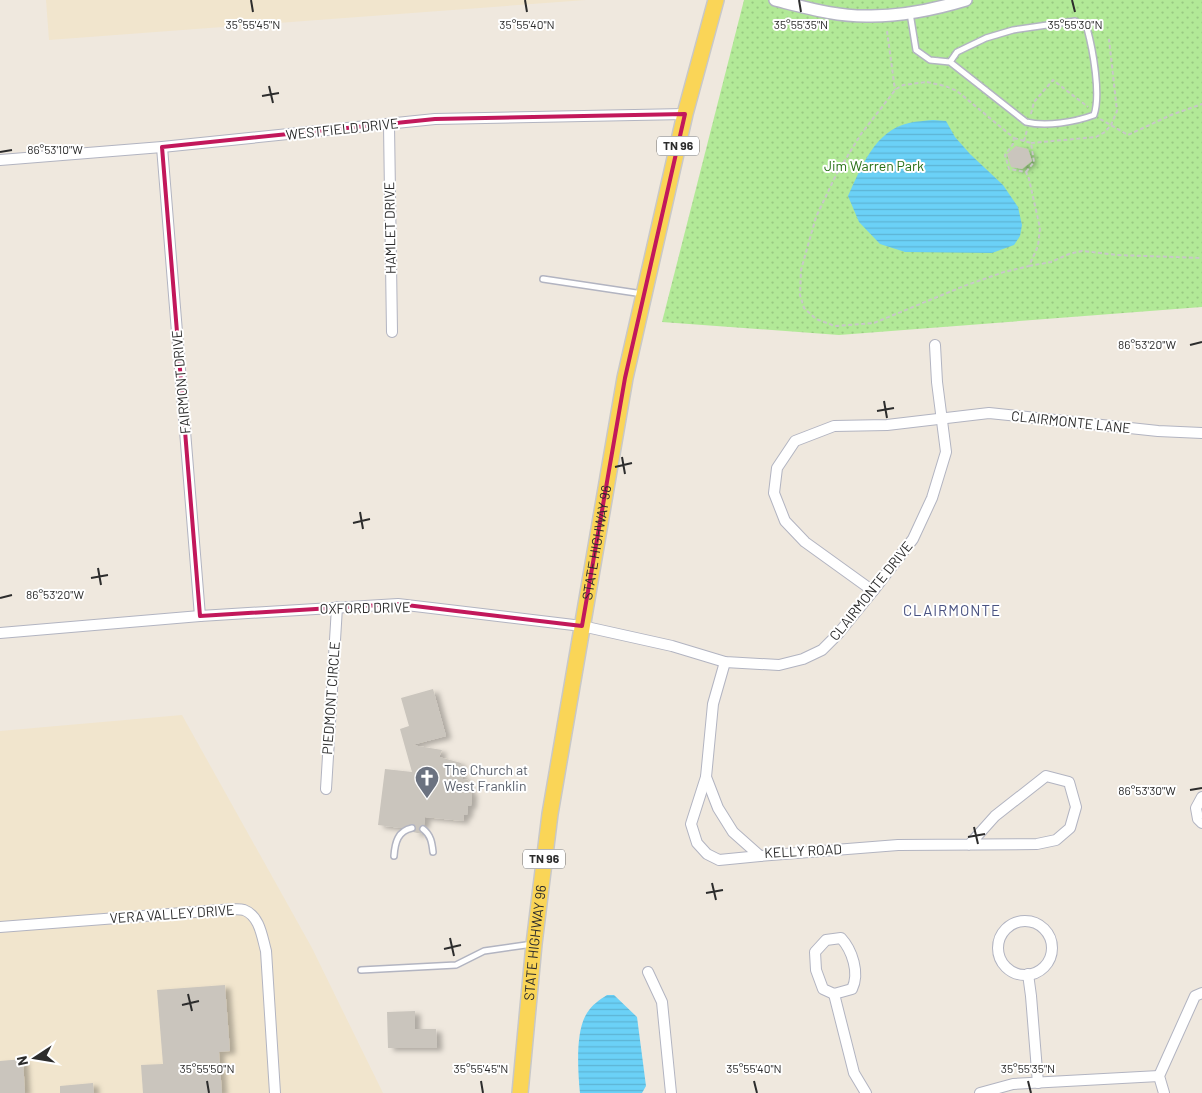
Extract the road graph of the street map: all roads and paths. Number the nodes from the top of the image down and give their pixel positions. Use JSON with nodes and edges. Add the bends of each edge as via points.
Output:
{"nodes":[{"id":1,"x":716,"y":0,"type":"edge"},
{"id":2,"x":775,"y":0,"type":"edge"},
{"id":3,"x":966,"y":0,"type":"edge"},
{"id":4,"x":910,"y":12,"type":"junction"},
{"id":5,"x":887,"y":31,"type":"dead end"},
{"id":6,"x":950,"y":62,"type":"junction"},
{"id":7,"x":895,"y":90,"type":"junction"},
{"id":8,"x":1202,"y":104,"type":"edge"},
{"id":9,"x":685,"y":114,"type":"junction"},
{"id":10,"x":1094,"y":115,"type":"junction"},
{"id":11,"x":1028,"y":123,"type":"junction"},
{"id":12,"x":389,"y":125,"type":"junction"},
{"id":13,"x":1014,"y":138,"type":"junction"},
{"id":14,"x":1024,"y":141,"type":"junction"},
{"id":15,"x":162,"y":147,"type":"junction"},
{"id":16,"x":0,"y":160,"type":"edge"},
{"id":17,"x":1026,"y":172,"type":"junction"},
{"id":18,"x":1202,"y":258,"type":"edge"},
{"id":19,"x":1030,"y":266,"type":"junction"},
{"id":20,"x":543,"y":279,"type":"dead end"},
{"id":21,"x":644,"y":294,"type":"junction"},
{"id":22,"x":392,"y":332,"type":"dead end"},
{"id":23,"x":935,"y":345,"type":"dead end"},
{"id":24,"x":941,"y":418,"type":"junction"},
{"id":25,"x":1202,"y":433,"type":"edge"},
{"id":26,"x":873,"y":591,"type":"junction"},
{"id":27,"x":337,"y":607,"type":"junction"},
{"id":28,"x":200,"y":616,"type":"junction"},
{"id":29,"x":582,"y":626,"type":"junction"},
{"id":30,"x":0,"y":633,"type":"edge"},
{"id":31,"x":725,"y":662,"type":"junction"},
{"id":32,"x":706,"y":777,"type":"junction"},
{"id":33,"x":326,"y":789,"type":"dead end"},
{"id":34,"x":1202,"y":797,"type":"edge"},
{"id":35,"x":1202,"y":823,"type":"edge"},
{"id":36,"x":412,"y":828,"type":"dead end"},
{"id":37,"x":424,"y":829,"type":"dead end"},
{"id":38,"x":969,"y":845,"type":"junction"},
{"id":39,"x":433,"y":852,"type":"dead end"},
{"id":40,"x":394,"y":856,"type":"dead end"},
{"id":41,"x":760,"y":856,"type":"junction"},
{"id":42,"x":0,"y":927,"type":"edge"},
{"id":43,"x":534,"y":944,"type":"junction"},
{"id":44,"x":361,"y":970,"type":"dead end"},
{"id":45,"x":648,"y":972,"type":"dead end"},
{"id":46,"x":1028,"y":974,"type":"junction"},
{"id":47,"x":1202,"y":993,"type":"edge"},
{"id":48,"x":834,"y":994,"type":"junction"},
{"id":49,"x":1159,"y":1076,"type":"junction"},
{"id":50,"x":1038,"y":1083,"type":"junction"},
{"id":51,"x":276,"y":1093,"type":"edge"},
{"id":52,"x":520,"y":1093,"type":"edge"},
{"id":53,"x":671,"y":1093,"type":"edge"},
{"id":54,"x":866,"y":1093,"type":"edge"},
{"id":55,"x":980,"y":1093,"type":"edge"},
{"id":56,"x":1164,"y":1093,"type":"edge"}],
"edges":[{"from":1,"to":9,"type":"main road","name":"STATE HIGHWAY 96","number":"TN 96"},
{"from":2,"to":4,"type":"street","via":[[846,15]]},
{"from":3,"to":4,"type":"street"},
{"from":4,"to":6,"type":"lane","via":[[916,50],[930,60]]},
{"from":5,"to":7,"type":"path"},
{"from":6,"to":10,"type":"lane","via":[[957,52],[986,38],[1013,30],[1074,21],[1087,28],[1092,45],[1098,105]]},
{"from":6,"to":11,"type":"lane"},
{"from":7,"to":13,"type":"path","via":[[912,83],[945,86],[957,91]]},
{"from":7,"to":19,"type":"path","via":[[861,134],[816,217],[800,270],[800,295],[804,308],[816,319],[835,326],[874,323],[954,289]]},
{"from":8,"to":10,"type":"path","via":[[1128,135]]},
{"from":9,"to":12,"type":"street","name":"WESTFIELD DRIVE","via":[[435,119]]},
{"from":9,"to":21,"type":"main road","name":"STATE HIGHWAY 96","number":"TN 96"},
{"from":10,"to":11,"type":"lane","via":[[1037,125]]},
{"from":10,"to":11,"type":"path","via":[[1053,80],[1034,102]]},
{"from":11,"to":14,"type":"path"},
{"from":12,"to":15,"type":"street","name":"WESTFIELD DRIVE"},
{"from":12,"to":22,"type":"street","name":"HAMLET DRIVE"},
{"from":13,"to":14,"type":"path"},
{"from":13,"to":17,"type":"path","via":[[1005,155],[1009,169]]},
{"from":14,"to":17,"type":"path","via":[[1031,143],[1034,162]]},
{"from":15,"to":16,"type":"street","name":"WESTFIELD DRIVE"},
{"from":15,"to":28,"type":"street","name":"FAIRMONT DRIVE"},
{"from":17,"to":19,"type":"path","via":[[1040,228],[1038,246]]},
{"from":18,"to":19,"type":"path","via":[[1082,251]]},
{"from":20,"to":21,"type":"lane"},
{"from":21,"to":29,"type":"main road","name":"STATE HIGHWAY 96","number":"TN 96","via":[[625,378]]},
{"from":23,"to":24,"type":"street","name":"CLAIRMONTE DRIVE"},
{"from":24,"to":25,"type":"street","name":"CLAIRMONTE LANE","via":[[989,413]]},
{"from":24,"to":26,"type":"street","name":"CLAIRMONTE DRIVE","via":[[946,452],[932,498],[913,539]]},
{"from":24,"to":26,"type":"street","name":"CLAIRMONTE LANE","via":[[887,425],[834,426],[795,441],[777,468],[774,493],[785,521],[805,542]]},
{"from":26,"to":31,"type":"street","name":"CLAIRMONTE DRIVE","via":[[822,650],[779,665]]},
{"from":27,"to":28,"type":"street","name":"OXFORD DRIVE"},
{"from":27,"to":29,"type":"street","name":"OXFORD DRIVE","via":[[398,604]]},
{"from":27,"to":33,"type":"street","name":"PIEDMONT CIRCLE"},
{"from":28,"to":30,"type":"street","name":"OXFORD DRIVE"},
{"from":29,"to":31,"type":"street","name":"OXFORD DRIVE","via":[[672,646]]},
{"from":29,"to":43,"type":"main road","name":"STATE HIGHWAY 96","number":"TN 96","via":[[550,814]]},
{"from":31,"to":32,"type":"street","name":"KELLY ROAD","via":[[713,704]]},
{"from":32,"to":41,"type":"street","name":"KELLY ROAD","via":[[732,832]]},
{"from":32,"to":41,"type":"street","via":[[691,824],[696,843],[719,860]]},
{"from":34,"to":35,"type":"street","via":[[1196,808]]},
{"from":36,"to":40,"type":"lane","via":[[398,837]]},
{"from":37,"to":39,"type":"lane","via":[[432,841]]},
{"from":38,"to":38,"type":"street","name":"KELLY ROAD","via":[[1037,844],[1056,840],[1070,828],[1076,807],[1069,782],[1046,776],[995,816]]},
{"from":38,"to":41,"type":"street","name":"KELLY ROAD","via":[[898,845]]},
{"from":42,"to":51,"type":"street","name":"VERA VALLEY DRIVE","via":[[220,910],[243,910],[254,916],[266,951]]},
{"from":43,"to":44,"type":"lane","via":[[484,951],[456,965]]},
{"from":43,"to":52,"type":"main road","name":"STATE HIGHWAY 96","number":"TN 96"},
{"from":45,"to":53,"type":"street","via":[[662,1002]]},
{"from":46,"to":46,"type":"street","via":[[1010,970],[1004,964],[998,947],[1005,930],[1021,921],[1029,921],[1044,929],[1051,944],[1051,952],[1043,967]]},
{"from":46,"to":50,"type":"street"},
{"from":47,"to":49,"type":"street","via":[[1195,996]]},
{"from":48,"to":48,"type":"street","via":[[823,989],[814,952],[826,940],[841,938],[848,946],[855,968],[854,984],[852,989]]},
{"from":48,"to":54,"type":"street","via":[[854,1073]]},
{"from":49,"to":50,"type":"street"},
{"from":49,"to":56,"type":"street"},
{"from":50,"to":55,"type":"street","via":[[1013,1084]]}]}
